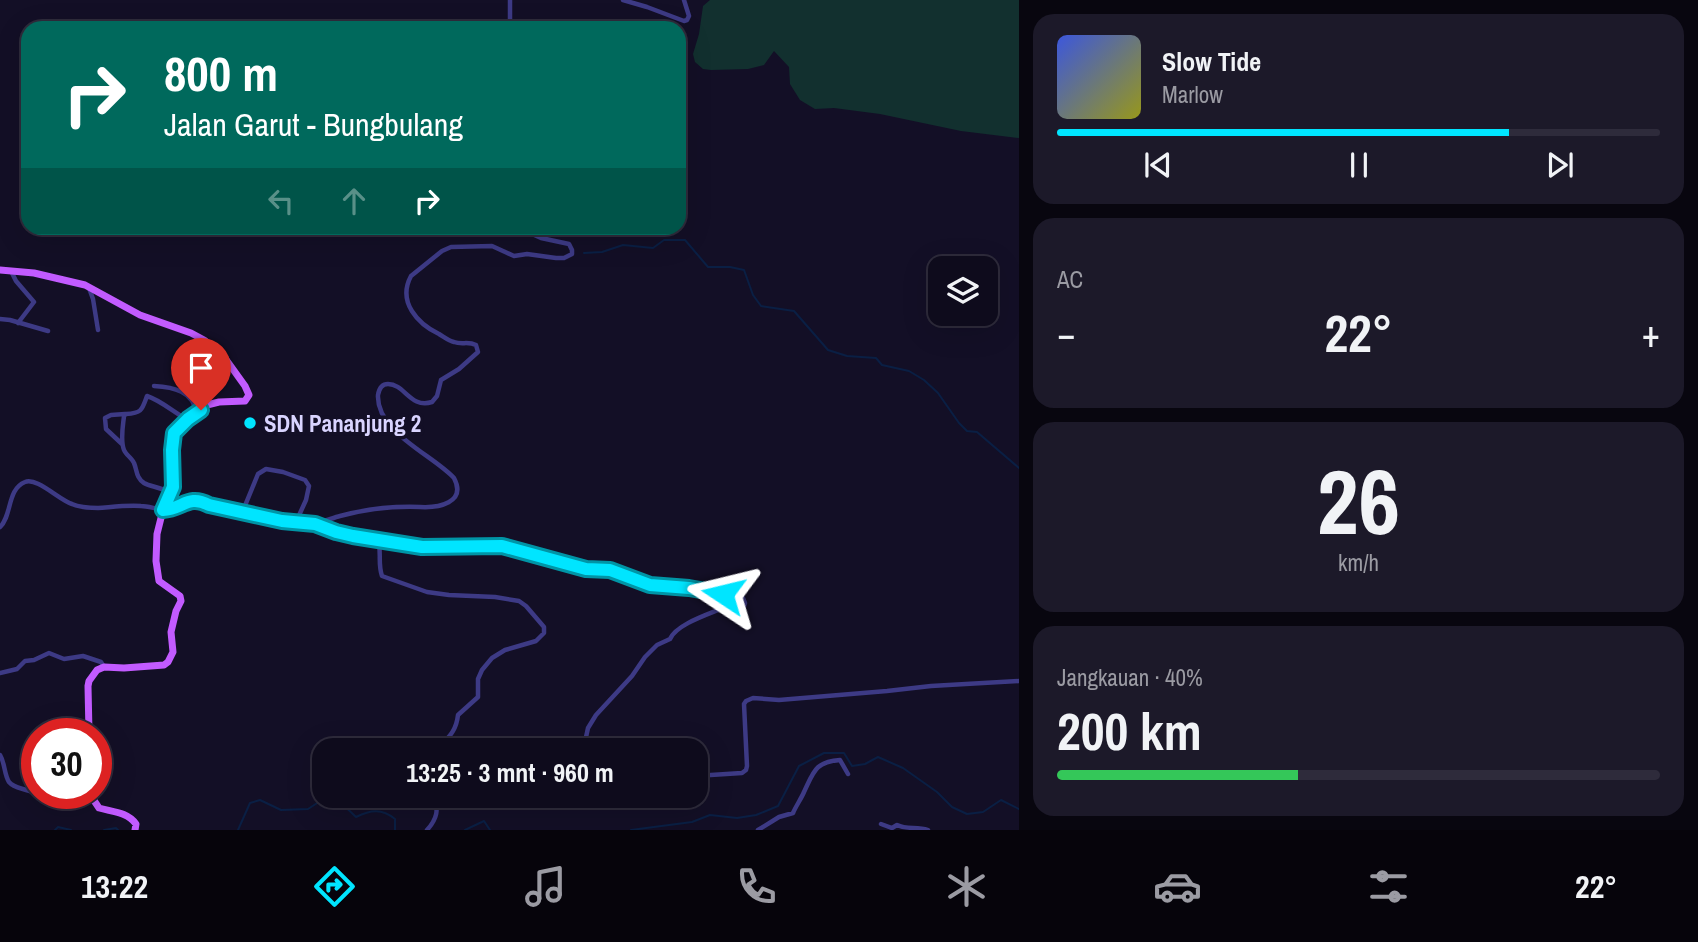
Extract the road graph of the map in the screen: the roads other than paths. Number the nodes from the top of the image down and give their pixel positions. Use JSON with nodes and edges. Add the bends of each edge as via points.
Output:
{"nodes":[{"id":1,"x":510,"y":0,"type":"edge"},
{"id":2,"x":623,"y":0,"type":"edge"},
{"id":3,"x":684,"y":0,"type":"edge"},
{"id":4,"x":509,"y":21,"type":"edge"},
{"id":5,"x":533,"y":235,"type":"edge"},
{"id":6,"x":0,"y":270,"type":"edge"},
{"id":7,"x":10,"y":270,"type":"junction"},
{"id":8,"x":89,"y":287,"type":"junction"},
{"id":9,"x":0,"y":319,"type":"edge"},
{"id":10,"x":18,"y":323,"type":"junction"},
{"id":11,"x":98,"y":330,"type":"dead end"},
{"id":12,"x":48,"y":331,"type":"dead end"},
{"id":13,"x":155,"y":386,"type":"dead end"},
{"id":14,"x":126,"y":414,"type":"junction"},
{"id":15,"x":196,"y":414,"type":"junction"},
{"id":16,"x":188,"y":419,"type":"junction"},
{"id":17,"x":122,"y":444,"type":"junction"},
{"id":18,"x":171,"y":493,"type":"junction"},
{"id":19,"x":163,"y":510,"type":"junction"},
{"id":20,"x":242,"y":513,"type":"junction"},
{"id":21,"x":296,"y":522,"type":"junction"},
{"id":22,"x":315,"y":524,"type":"junction"},
{"id":23,"x":0,"y":527,"type":"edge"},
{"id":24,"x":372,"y":539,"type":"junction"},
{"id":25,"x":104,"y":667,"type":"junction"},
{"id":26,"x":0,"y":673,"type":"edge"},
{"id":27,"x":1019,"y":681,"type":"edge"},
{"id":28,"x":89,"y":718,"type":"edge"},
{"id":29,"x":448,"y":738,"type":"edge"},
{"id":30,"x":586,"y":738,"type":"edge"},
{"id":31,"x":0,"y":755,"type":"edge"},
{"id":32,"x":848,"y":774,"type":"dead end"},
{"id":33,"x":708,"y":775,"type":"edge"},
{"id":34,"x":21,"y":788,"type":"edge"},
{"id":35,"x":437,"y":808,"type":"edge"},
{"id":36,"x":103,"y":809,"type":"edge"},
{"id":37,"x":881,"y":824,"type":"dead end"},
{"id":38,"x":135,"y":830,"type":"edge"},
{"id":39,"x":427,"y":830,"type":"edge"},
{"id":40,"x":758,"y":830,"type":"edge"},
{"id":41,"x":928,"y":830,"type":"edge"}],
"edges":[{"from":1,"to":4,"type":"street"},
{"from":2,"to":3,"type":"street","via":[[681,21],[689,16]]},
{"from":5,"to":22,"type":"street","via":[[569,244],[572,254],[564,258],[514,256],[488,245],[446,248],[411,276],[407,287],[414,316],[428,329],[478,348],[441,380],[432,402],[411,399],[390,384],[378,393],[393,428],[454,478],[456,497],[439,506],[396,507]]},
{"from":6,"to":7,"type":"main road"},
{"from":7,"to":8,"type":"main road"},
{"from":7,"to":10,"type":"street","via":[[34,302]]},
{"from":8,"to":11,"type":"street"},
{"from":8,"to":15,"type":"main road","via":[[140,315],[204,340],[230,363],[247,399],[213,403]]},
{"from":9,"to":10,"type":"street"},
{"from":10,"to":12,"type":"street"},
{"from":13,"to":15,"type":"street","via":[[184,392],[194,402]]},
{"from":14,"to":16,"type":"street","via":[[137,414],[147,396]]},
{"from":14,"to":17,"type":"street"},
{"from":14,"to":17,"type":"street","via":[[105,418],[106,429]]},
{"from":15,"to":16,"type":"main road"},
{"from":16,"to":18,"type":"main road","via":[[174,433]]},
{"from":17,"to":18,"type":"street","via":[[142,482]]},
{"from":18,"to":19,"type":"main road"},
{"from":19,"to":20,"type":"street","via":[[201,500]]},
{"from":19,"to":23,"type":"street","via":[[73,505],[29,481],[17,488]]},
{"from":19,"to":25,"type":"main road","via":[[155,546],[158,578],[181,601],[171,632],[172,654],[164,665]]},
{"from":20,"to":21,"type":"street"},
{"from":20,"to":21,"type":"street","via":[[258,474],[270,469],[305,480],[309,486]]},
{"from":21,"to":22,"type":"street"},
{"from":22,"to":24,"type":"street"},
{"from":24,"to":29,"type":"street","via":[[379,544],[382,576],[427,592],[519,601],[544,627],[536,641],[492,658],[478,679],[478,697],[458,715],[457,726]]},
{"from":24,"to":30,"type":"street","via":[[422,547],[502,546],[586,569],[610,570],[650,585],[743,598],[743,609],[730,605],[685,624],[657,645],[596,715]]},
{"from":25,"to":26,"type":"street","via":[[83,656],[64,659],[49,653]]},
{"from":25,"to":28,"type":"main road","via":[[89,681]]},
{"from":27,"to":33,"type":"street","via":[[753,698],[746,701],[744,709],[746,770]]},
{"from":31,"to":34,"type":"street","via":[[6,776]]},
{"from":32,"to":40,"type":"street","via":[[841,760],[827,761],[812,772],[793,813]]},
{"from":35,"to":39,"type":"street"},
{"from":36,"to":38,"type":"main road","via":[[134,820]]},
{"from":37,"to":41,"type":"street"}]}
